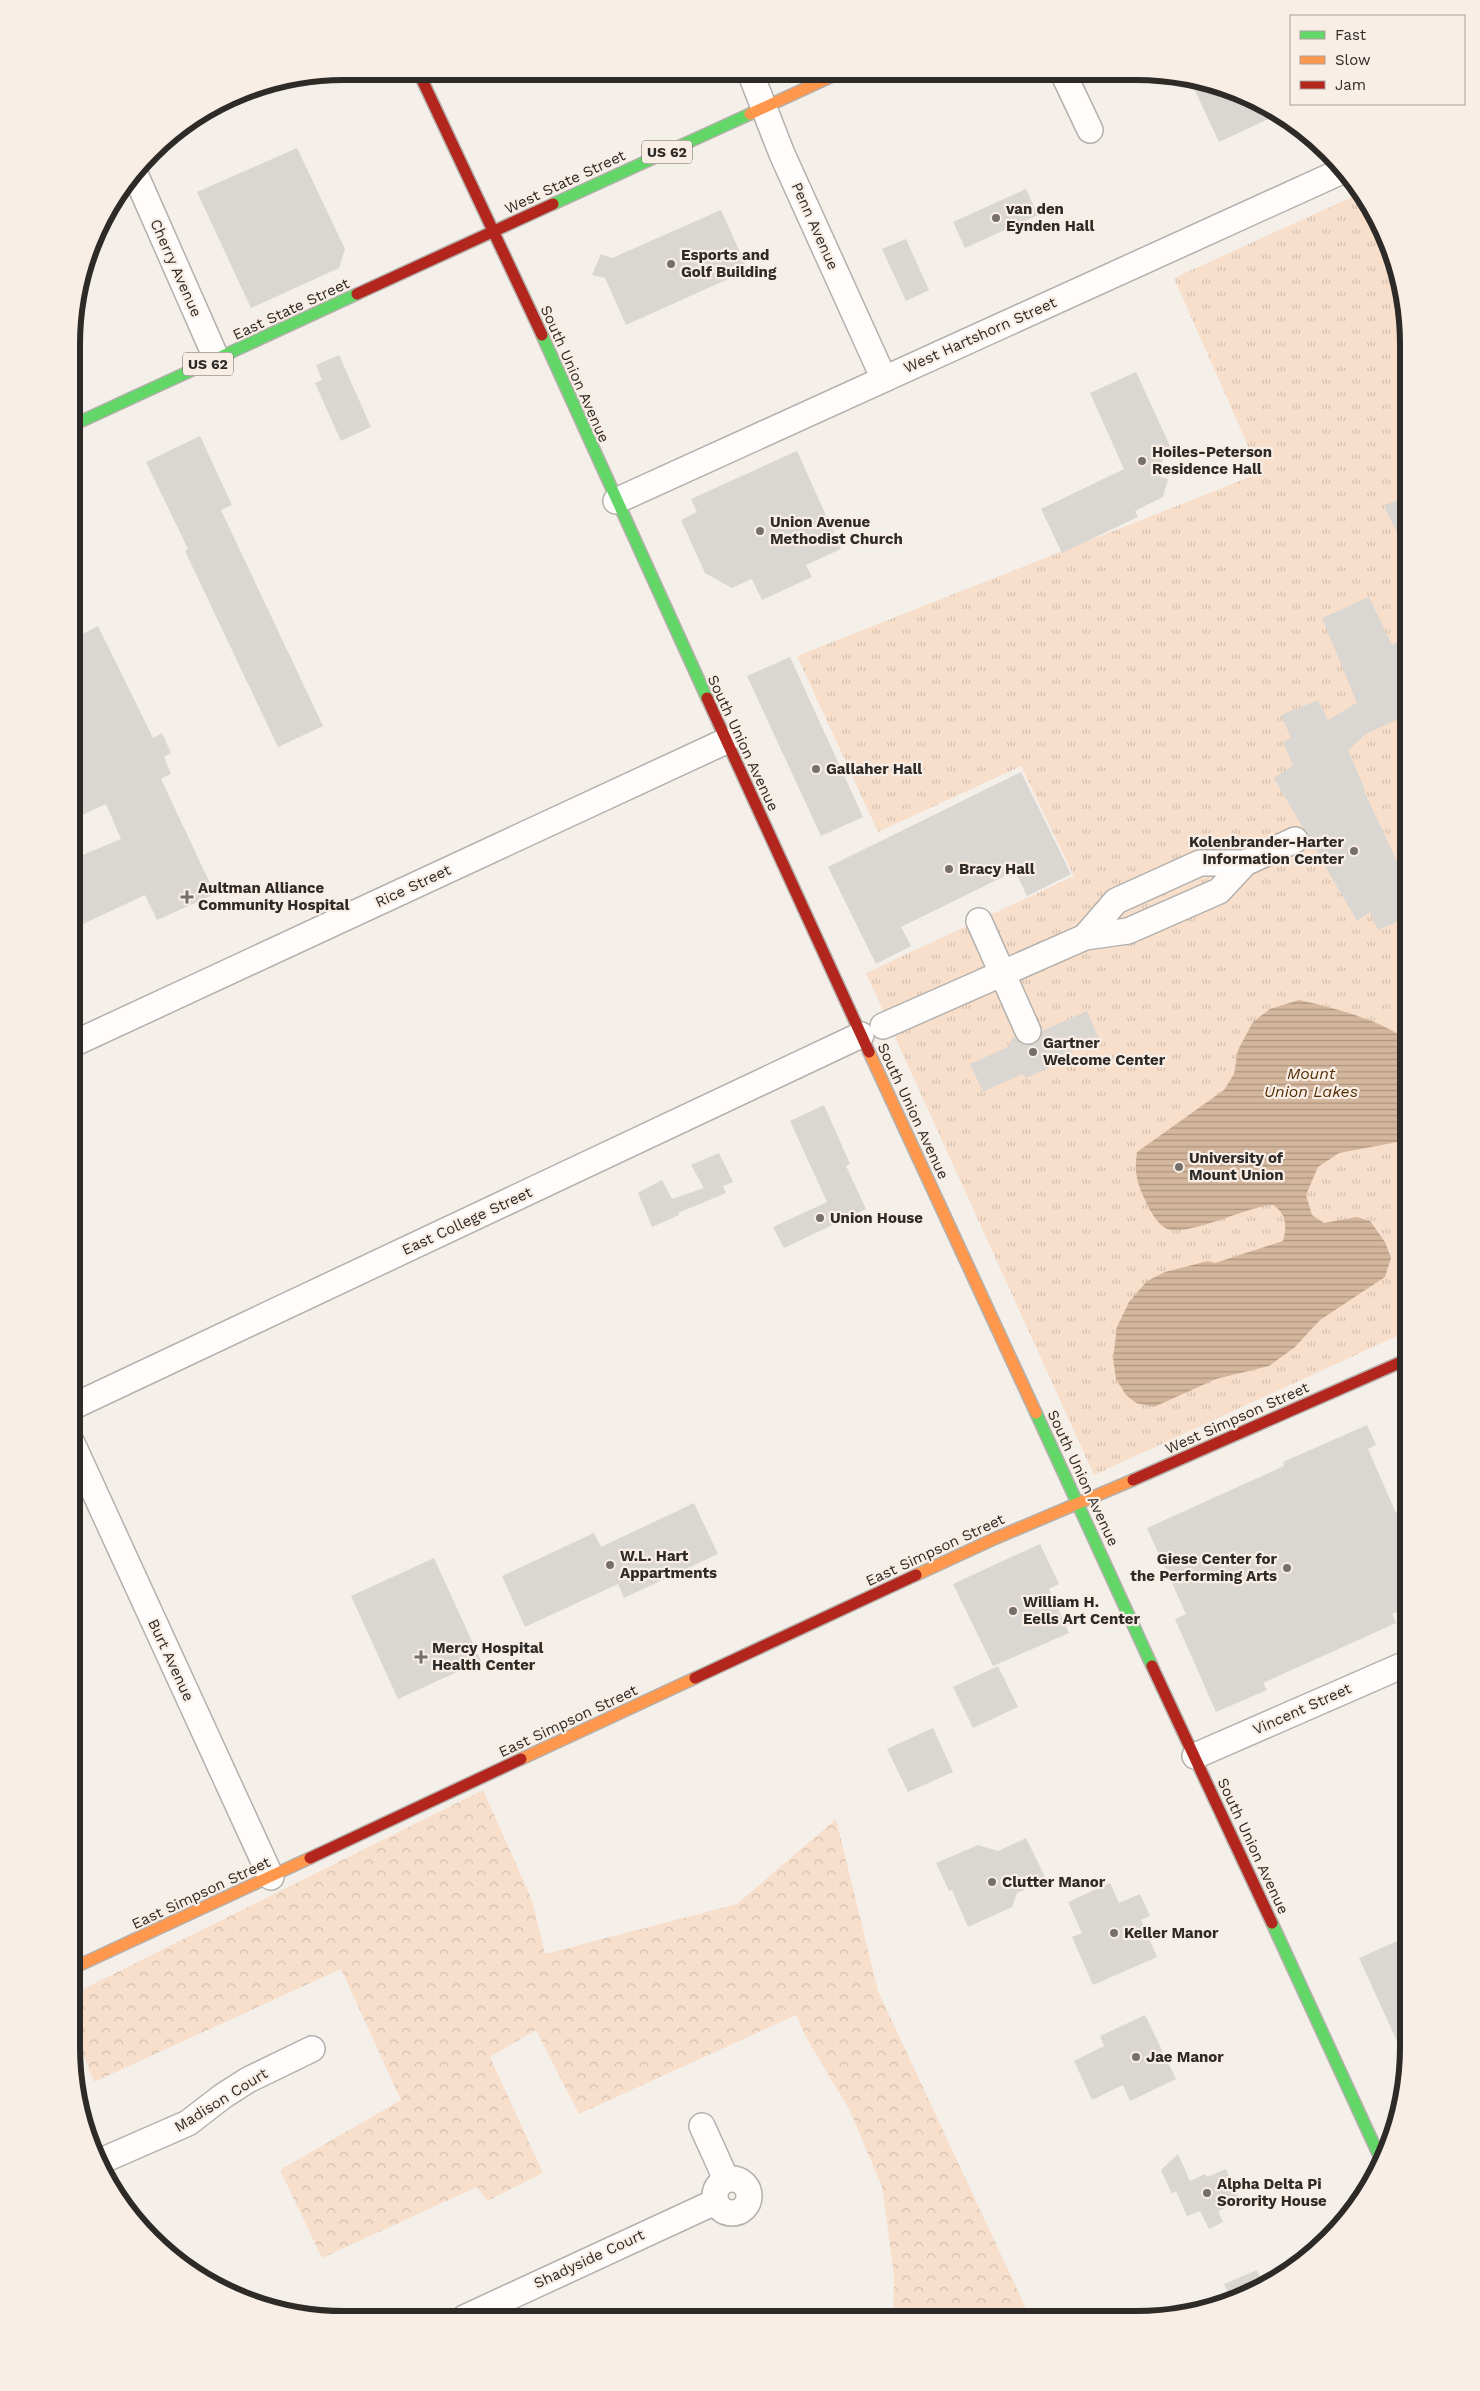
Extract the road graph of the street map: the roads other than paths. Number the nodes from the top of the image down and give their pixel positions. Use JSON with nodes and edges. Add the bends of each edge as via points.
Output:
{"nodes":[{"id":1,"x":422,"y":80,"type":"edge"},
{"id":2,"x":753,"y":80,"type":"edge"},
{"id":3,"x":823,"y":80,"type":"edge"},
{"id":4,"x":1067,"y":80,"type":"edge"},
{"id":5,"x":763,"y":107,"type":"junction"},
{"id":6,"x":1090,"y":130,"type":"dead end"},
{"id":7,"x":1337,"y":173,"type":"edge"},
{"id":8,"x":138,"y":180,"type":"edge"},
{"id":9,"x":494,"y":230,"type":"junction"},
{"id":10,"x":217,"y":360,"type":"junction"},
{"id":11,"x":884,"y":379,"type":"junction"},
{"id":12,"x":80,"y":422,"type":"edge"},
{"id":13,"x":616,"y":501,"type":"junction"},
{"id":14,"x":726,"y":741,"type":"junction"},
{"id":15,"x":1295,"y":840,"type":"dead end"},
{"id":16,"x":1245,"y":863,"type":"junction"},
{"id":17,"x":979,"y":921,"type":"dead end"},
{"id":18,"x":1084,"y":937,"type":"junction"},
{"id":19,"x":1002,"y":973,"type":"junction"},
{"id":20,"x":872,"y":1031,"type":"junction"},
{"id":21,"x":1028,"y":1031,"type":"dead end"},
{"id":22,"x":80,"y":1041,"type":"edge"},
{"id":23,"x":1400,"y":1363,"type":"edge"},
{"id":24,"x":80,"y":1403,"type":"edge"},
{"id":25,"x":80,"y":1460,"type":"edge"},
{"id":26,"x":1078,"y":1503,"type":"junction"},
{"id":27,"x":1400,"y":1666,"type":"edge"},
{"id":28,"x":1195,"y":1756,"type":"junction"},
{"id":29,"x":271,"y":1877,"type":"junction"},
{"id":30,"x":80,"y":1965,"type":"edge"},
{"id":31,"x":312,"y":2050,"type":"dead end"},
{"id":32,"x":702,"y":2126,"type":"dead end"},
{"id":33,"x":1378,"y":2153,"type":"edge"},
{"id":34,"x":105,"y":2160,"type":"edge"},
{"id":35,"x":726,"y":2179,"type":"junction"},
{"id":36,"x":715,"y":2202,"type":"junction"},
{"id":37,"x":479,"y":2311,"type":"edge"}],
"edges":[{"from":1,"to":9,"type":"main road","name":"South Union Avenue"},
{"from":2,"to":5,"type":"street","name":"Penn Avenue"},
{"from":3,"to":5,"type":"main road","name":"West State Street","number":"US 62"},
{"from":4,"to":6,"type":"street"},
{"from":5,"to":9,"type":"main road","name":"West State Street","number":"US 62"},
{"from":5,"to":11,"type":"street","name":"Penn Avenue"},
{"from":7,"to":11,"type":"street","name":"West Hartshorn Street"},
{"from":8,"to":10,"type":"street","name":"Cherry Avenue"},
{"from":9,"to":10,"type":"main road","name":"East State Street","number":"US 62"},
{"from":9,"to":13,"type":"main road","name":"South Union Avenue"},
{"from":10,"to":12,"type":"main road","name":"East State Street","number":"US 62"},
{"from":11,"to":13,"type":"street","name":"West Hartshorn Street"},
{"from":13,"to":14,"type":"main road","name":"South Union Avenue"},
{"from":14,"to":20,"type":"main road","name":"South Union Avenue"},
{"from":14,"to":22,"type":"street","name":"Rice Street"},
{"from":15,"to":16,"type":"street"},
{"from":16,"to":18,"type":"street","via":[[1219,891],[1128,931]]},
{"from":16,"to":18,"type":"street","via":[[1200,863],[1116,902]]},
{"from":17,"to":19,"type":"street"},
{"from":18,"to":19,"type":"street","name":"East College Street"},
{"from":19,"to":20,"type":"street","name":"East College Street"},
{"from":19,"to":21,"type":"street"},
{"from":20,"to":24,"type":"street","name":"East College Street"},
{"from":20,"to":26,"type":"main road","name":"South Union Avenue"},
{"from":23,"to":26,"type":"main road","name":"West Simpson Street"},
{"from":25,"to":29,"type":"street","name":"Burt Avenue"},
{"from":26,"to":28,"type":"main road","name":"South Union Avenue"},
{"from":26,"to":29,"type":"main road","name":"East Simpson Street","via":[[706,1672]]},
{"from":27,"to":28,"type":"street","name":"Vincent Street"},
{"from":28,"to":33,"type":"main road","name":"South Union Avenue"},
{"from":29,"to":30,"type":"main road","name":"East Simpson Street"},
{"from":31,"to":34,"type":"street","name":"Madison Court","via":[[248,2080],[188,2123]]},
{"from":32,"to":35,"type":"street"},
{"from":35,"to":36,"type":"street","via":[[714,2194]]},
{"from":35,"to":36,"type":"street","via":[[743,2182],[748,2190],[748,2205],[730,2214]]},
{"from":36,"to":37,"type":"street","name":"Shadyside Court"}]}
